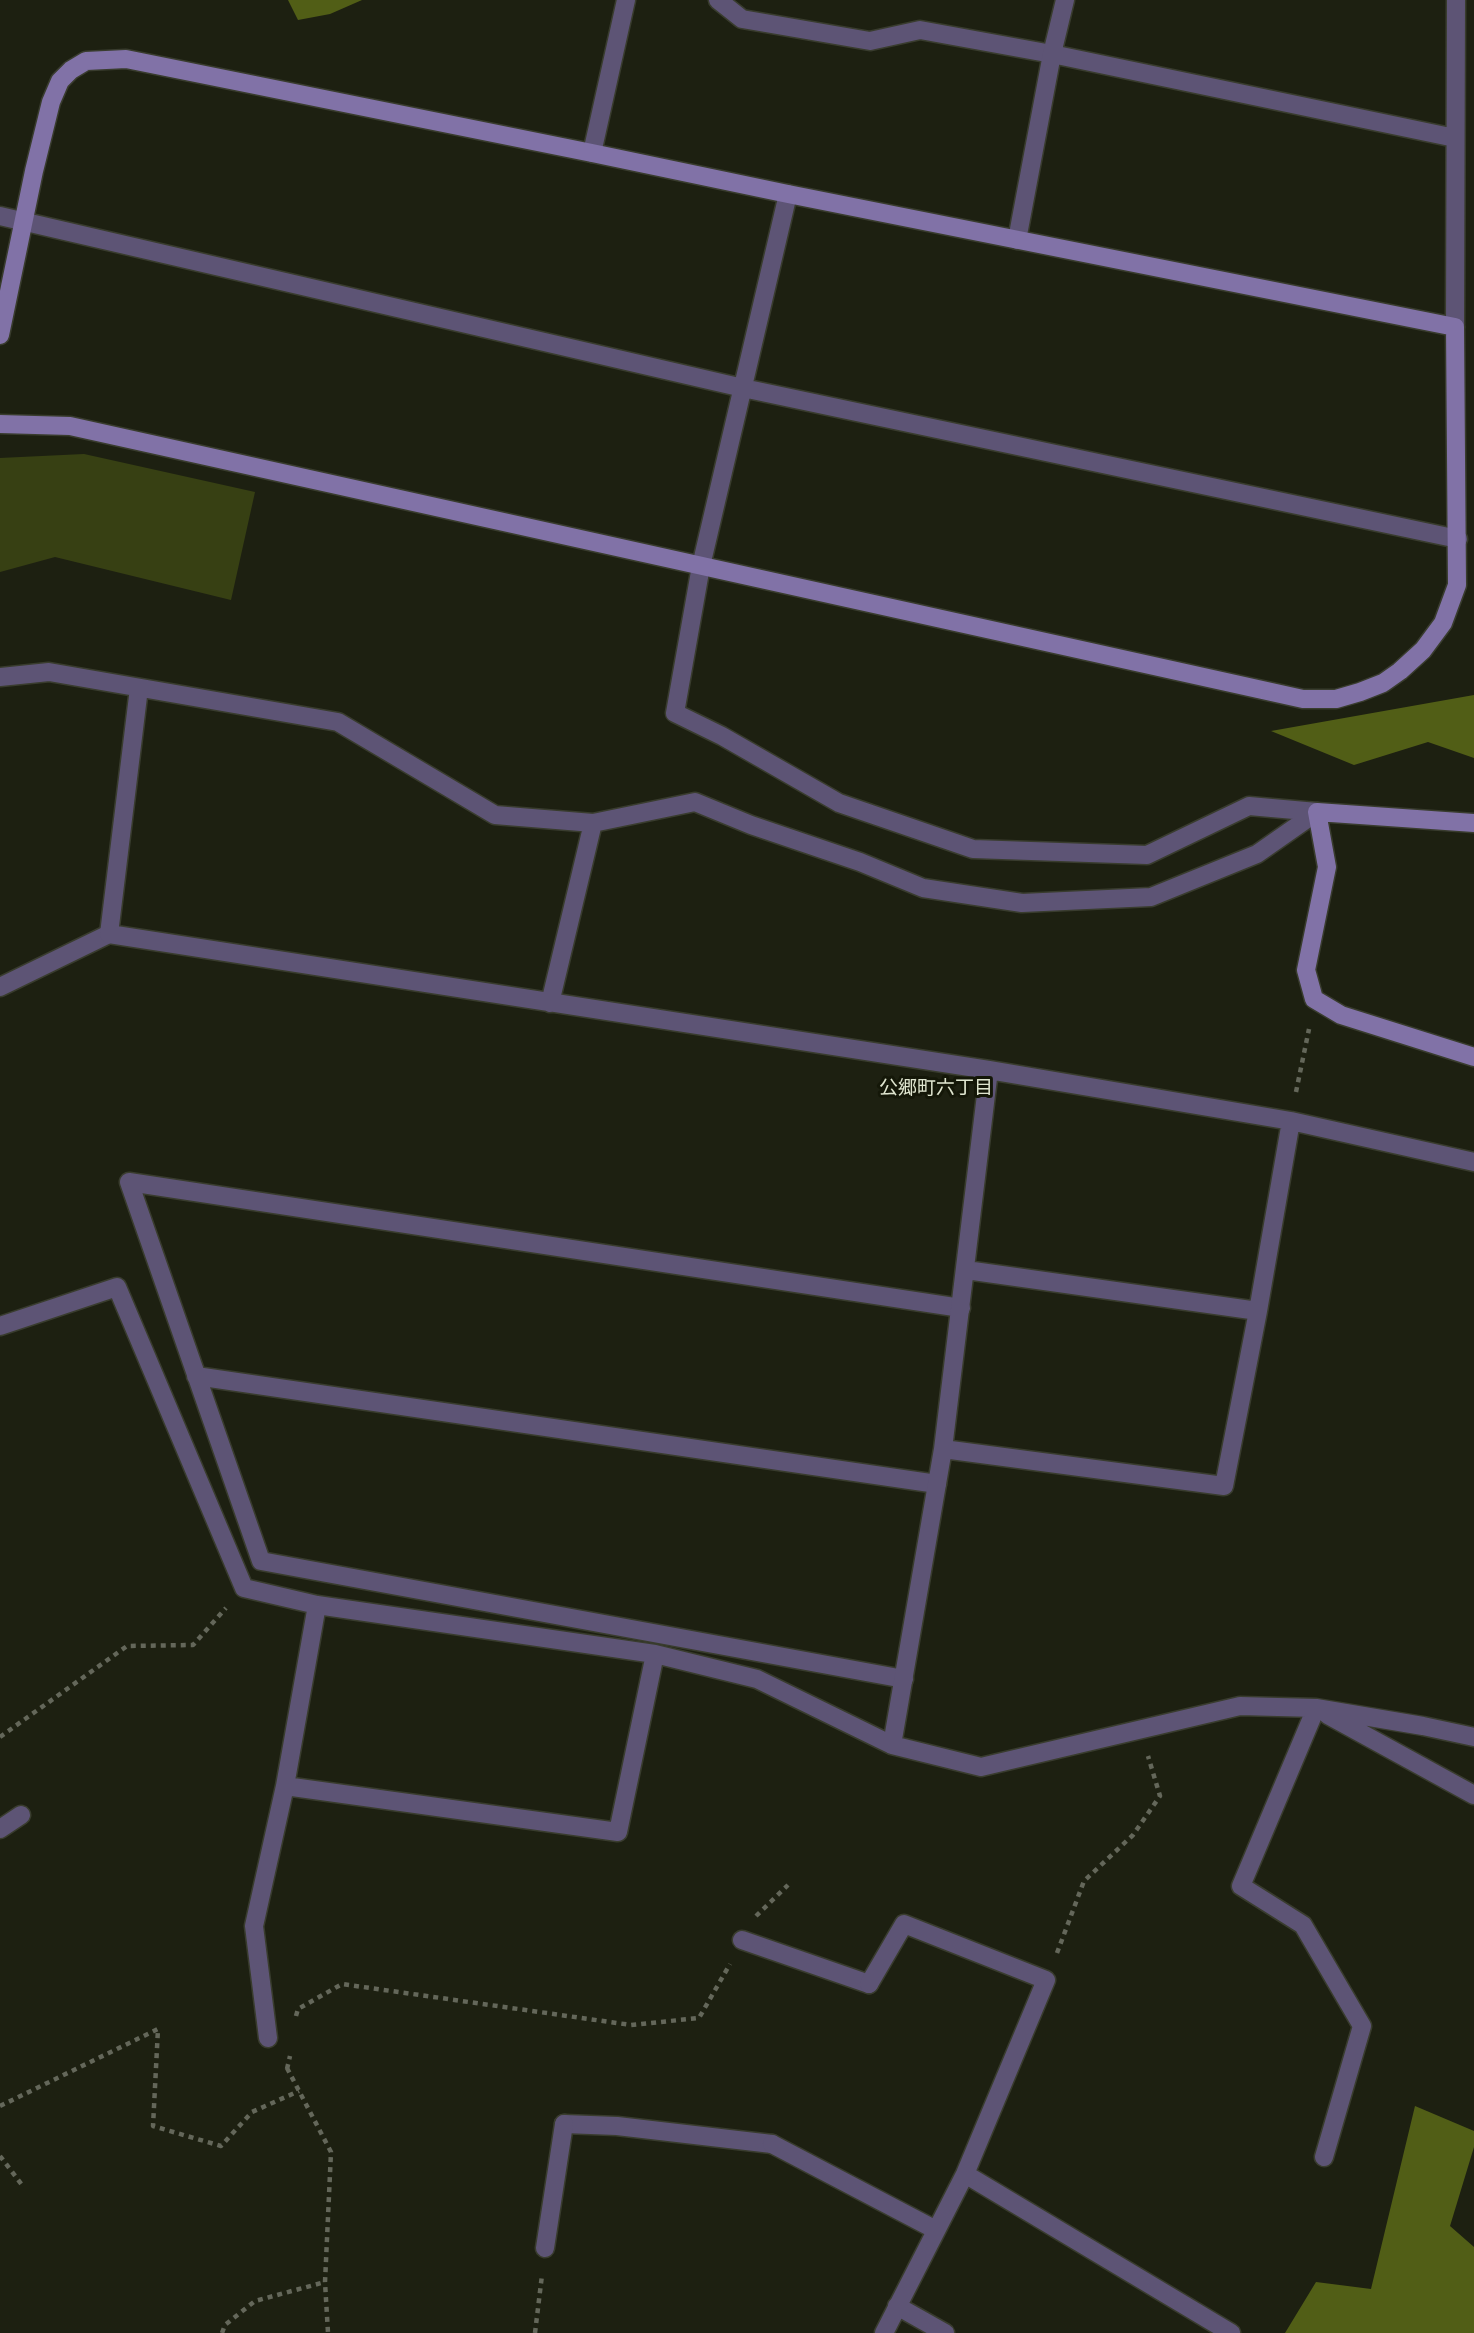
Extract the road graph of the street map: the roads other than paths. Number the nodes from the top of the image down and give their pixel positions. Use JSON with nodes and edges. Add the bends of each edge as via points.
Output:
{"nodes":[{"id":1,"x":626,"y":0,"type":"edge"},
{"id":2,"x":718,"y":0,"type":"edge"},
{"id":3,"x":1065,"y":0,"type":"edge"},
{"id":4,"x":1457,"y":0,"type":"edge"},
{"id":5,"x":1052,"y":54,"type":"junction"},
{"id":6,"x":1455,"y":138,"type":"junction"},
{"id":7,"x":592,"y":153,"type":"junction"},
{"id":8,"x":788,"y":194,"type":"junction"},
{"id":9,"x":0,"y":216,"type":"edge"},
{"id":10,"x":24,"y":221,"type":"junction"},
{"id":11,"x":1017,"y":240,"type":"junction"},
{"id":12,"x":1455,"y":327,"type":"junction"},
{"id":13,"x":0,"y":335,"type":"edge"},
{"id":14,"x":743,"y":388,"type":"junction"},
{"id":15,"x":0,"y":424,"type":"edge"},
{"id":16,"x":1458,"y":539,"type":"junction"},
{"id":17,"x":701,"y":566,"type":"junction"},
{"id":18,"x":0,"y":677,"type":"edge"},
{"id":19,"x":139,"y":688,"type":"junction"},
{"id":20,"x":1317,"y":812,"type":"junction"},
{"id":21,"x":1474,"y":822,"type":"edge"},
{"id":22,"x":593,"y":823,"type":"junction"},
{"id":23,"x":109,"y":934,"type":"junction"},
{"id":24,"x":0,"y":987,"type":"edge"},
{"id":25,"x":550,"y":1003,"type":"junction"},
{"id":26,"x":1474,"y":1057,"type":"edge"},
{"id":27,"x":989,"y":1070,"type":"junction"},
{"id":28,"x":1291,"y":1121,"type":"junction"},
{"id":29,"x":1474,"y":1162,"type":"edge"},
{"id":30,"x":966,"y":1270,"type":"junction"},
{"id":31,"x":961,"y":1308,"type":"junction"},
{"id":32,"x":1258,"y":1311,"type":"junction"},
{"id":33,"x":0,"y":1326,"type":"edge"},
{"id":34,"x":196,"y":1376,"type":"junction"},
{"id":35,"x":943,"y":1449,"type":"junction"},
{"id":36,"x":937,"y":1484,"type":"junction"},
{"id":37,"x":317,"y":1605,"type":"junction"},
{"id":38,"x":655,"y":1654,"type":"junction"},
{"id":39,"x":904,"y":1679,"type":"junction"},
{"id":40,"x":1316,"y":1709,"type":"junction"},
{"id":41,"x":1474,"y":1737,"type":"edge"},
{"id":42,"x":892,"y":1745,"type":"junction"},
{"id":43,"x":285,"y":1786,"type":"junction"},
{"id":44,"x":1474,"y":1795,"type":"edge"},
{"id":45,"x":21,"y":1815,"type":"dead end"},
{"id":46,"x":0,"y":1829,"type":"edge"},
{"id":47,"x":742,"y":1940,"type":"road end"},
{"id":48,"x":268,"y":2038,"type":"road end"},
{"id":49,"x":1324,"y":2157,"type":"dead end"},
{"id":50,"x":965,"y":2174,"type":"junction"},
{"id":51,"x":936,"y":2230,"type":"junction"},
{"id":52,"x":545,"y":2248,"type":"road end"},
{"id":53,"x":897,"y":2306,"type":"junction"},
{"id":54,"x":884,"y":2333,"type":"edge"},
{"id":55,"x":945,"y":2333,"type":"edge"},
{"id":56,"x":1231,"y":2333,"type":"edge"}],
"edges":[{"from":1,"to":7,"type":"street"},
{"from":2,"to":5,"type":"street","via":[[742,19],[870,41],[920,30]]},
{"from":3,"to":5,"type":"street"},
{"from":4,"to":6,"type":"street"},
{"from":5,"to":6,"type":"street"},
{"from":5,"to":11,"type":"street"},
{"from":6,"to":12,"type":"street"},
{"from":7,"to":8,"type":"street"},
{"from":7,"to":10,"type":"street","via":[[126,59],[102,59],[86,61],[60,81]]},
{"from":8,"to":11,"type":"street"},
{"from":8,"to":14,"type":"street"},
{"from":9,"to":10,"type":"street"},
{"from":10,"to":13,"type":"street"},
{"from":10,"to":14,"type":"street"},
{"from":11,"to":12,"type":"street"},
{"from":12,"to":16,"type":"street"},
{"from":14,"to":16,"type":"street"},
{"from":14,"to":17,"type":"street"},
{"from":15,"to":17,"type":"street","via":[[71,426]]},
{"from":16,"to":17,"type":"street","via":[[1457,585],[1443,623],[1423,650],[1383,682],[1336,699],[1303,699]]},
{"from":17,"to":20,"type":"street","via":[[675,713],[839,803],[973,849],[1147,855],[1250,806]]},
{"from":18,"to":19,"type":"street","via":[[49,672]]},
{"from":19,"to":22,"type":"street","via":[[338,722],[495,815]]},
{"from":19,"to":23,"type":"street"},
{"from":20,"to":21,"type":"street"},
{"from":20,"to":22,"type":"street","via":[[1256,854],[1151,897],[1022,903],[923,888],[695,802]]},
{"from":20,"to":26,"type":"street","via":[[1327,867],[1306,970],[1314,999],[1341,1015]]},
{"from":22,"to":25,"type":"street"},
{"from":23,"to":24,"type":"street"},
{"from":23,"to":25,"type":"street"},
{"from":25,"to":27,"type":"street"},
{"from":27,"to":28,"type":"street"},
{"from":27,"to":30,"type":"street"},
{"from":28,"to":29,"type":"street"},
{"from":28,"to":32,"type":"street"},
{"from":30,"to":31,"type":"street"},
{"from":30,"to":32,"type":"street"},
{"from":31,"to":34,"type":"street","via":[[129,1182]]},
{"from":31,"to":35,"type":"street"},
{"from":32,"to":35,"type":"street","via":[[1224,1486]]},
{"from":33,"to":37,"type":"street","via":[[117,1287],[244,1588]]},
{"from":34,"to":36,"type":"street"},
{"from":34,"to":39,"type":"street","via":[[261,1561]]},
{"from":35,"to":36,"type":"street"},
{"from":36,"to":39,"type":"street"},
{"from":37,"to":38,"type":"street"},
{"from":37,"to":43,"type":"street"},
{"from":38,"to":42,"type":"street","via":[[757,1679]]},
{"from":38,"to":43,"type":"street","via":[[618,1832]]},
{"from":39,"to":42,"type":"street"},
{"from":40,"to":41,"type":"street"},
{"from":40,"to":42,"type":"street","via":[[1240,1706],[981,1767]]},
{"from":40,"to":44,"type":"street"},
{"from":40,"to":49,"type":"street","via":[[1241,1886],[1303,1925],[1362,2026]]},
{"from":43,"to":48,"type":"street","via":[[254,1926]]},
{"from":45,"to":46,"type":"street"},
{"from":47,"to":50,"type":"street","via":[[869,1984],[904,1924],[1046,1980]]},
{"from":50,"to":51,"type":"street"},
{"from":50,"to":56,"type":"street"},
{"from":51,"to":52,"type":"street","via":[[772,2144],[564,2124]]},
{"from":51,"to":53,"type":"street"},
{"from":53,"to":54,"type":"street"},
{"from":53,"to":55,"type":"street"}]}
